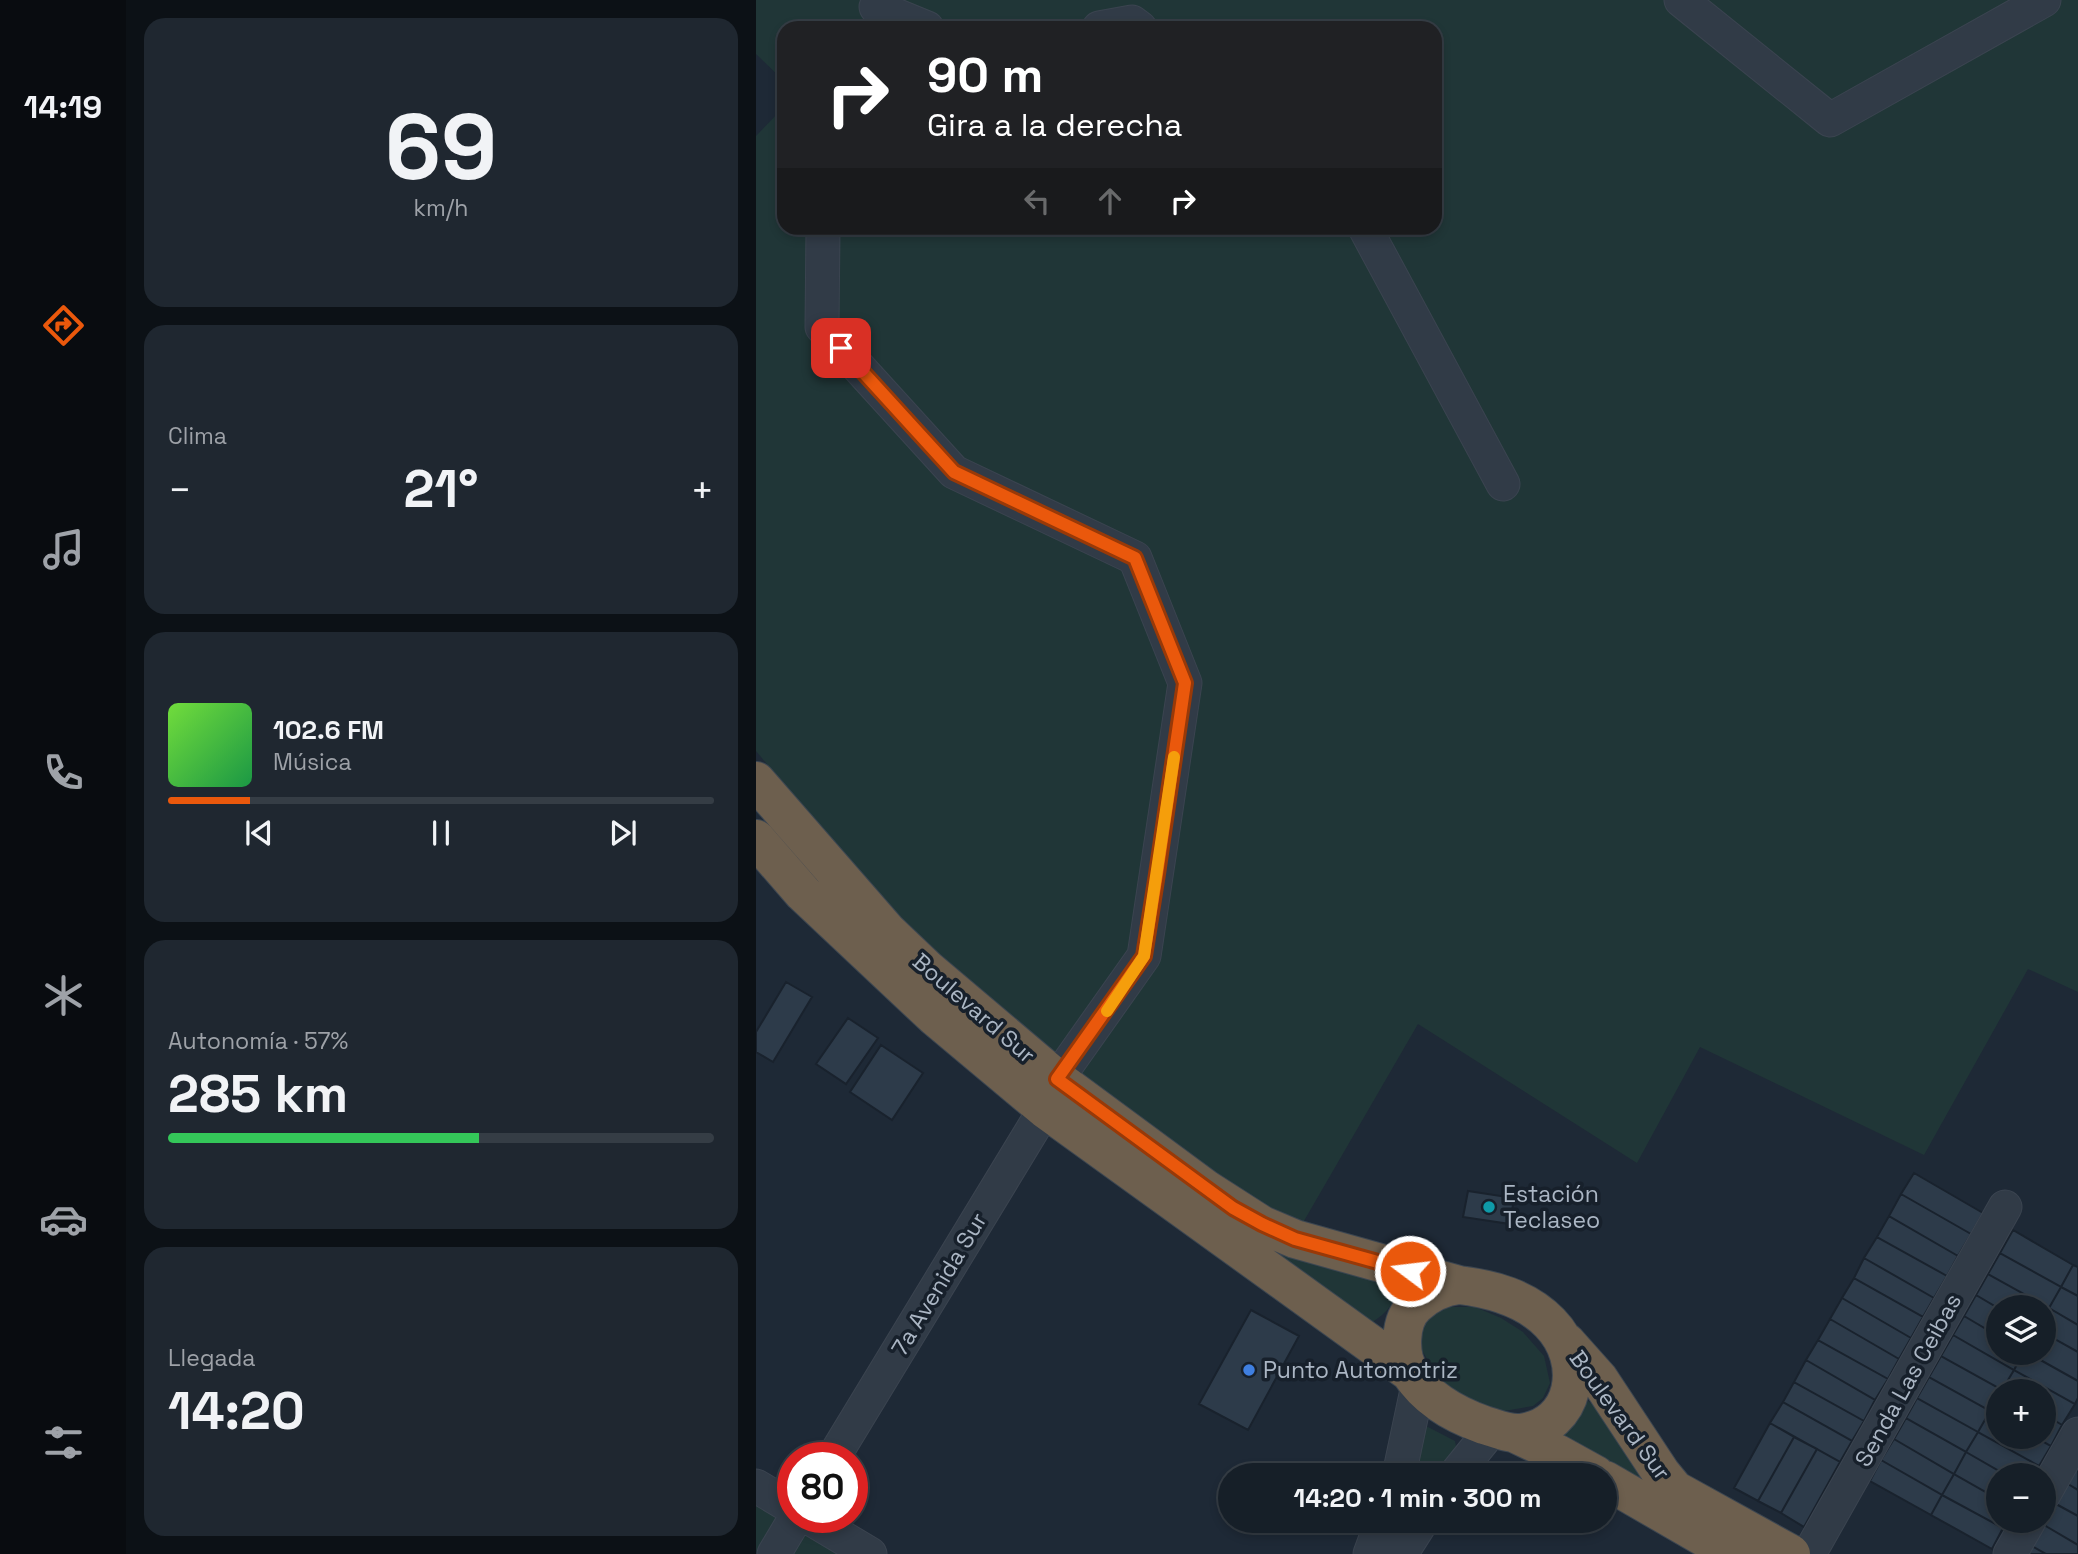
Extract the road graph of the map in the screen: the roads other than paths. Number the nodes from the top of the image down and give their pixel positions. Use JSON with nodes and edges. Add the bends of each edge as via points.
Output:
{"nodes":[{"id":1,"x":1681,"y":0,"type":"edge"},
{"id":2,"x":2044,"y":0,"type":"edge"},
{"id":3,"x":873,"y":12,"type":"edge"},
{"id":4,"x":903,"y":21,"type":"edge"},
{"id":5,"x":823,"y":235,"type":"edge"},
{"id":6,"x":1369,"y":235,"type":"edge"},
{"id":7,"x":1503,"y":484,"type":"dead end"},
{"id":8,"x":756,"y":781,"type":"edge"},
{"id":9,"x":756,"y":839,"type":"edge"},
{"id":10,"x":756,"y":866,"type":"edge"},
{"id":11,"x":803,"y":893,"type":"junction"},
{"id":12,"x":1051,"y":1094,"type":"junction"},
{"id":13,"x":2006,"y":1207,"type":"dead end"},
{"id":14,"x":1459,"y":1284,"type":"junction"},
{"id":15,"x":1560,"y":1335,"type":"junction"},
{"id":16,"x":1413,"y":1378,"type":"junction"},
{"id":17,"x":1503,"y":1430,"type":"junction"},
{"id":18,"x":2078,"y":1434,"type":"edge"},
{"id":19,"x":843,"y":1442,"type":"edge"},
{"id":20,"x":1401,"y":1463,"type":"edge"},
{"id":21,"x":1468,"y":1463,"type":"edge"},
{"id":22,"x":1574,"y":1463,"type":"edge"},
{"id":23,"x":2056,"y":1473,"type":"edge"},
{"id":24,"x":756,"y":1486,"type":"edge"},
{"id":25,"x":1617,"y":1487,"type":"edge"},
{"id":26,"x":777,"y":1498,"type":"edge"},
{"id":27,"x":786,"y":1533,"type":"edge"},
{"id":28,"x":835,"y":1533,"type":"edge"},
{"id":29,"x":1378,"y":1533,"type":"edge"},
{"id":30,"x":1414,"y":1533,"type":"edge"},
{"id":31,"x":2022,"y":1533,"type":"edge"},
{"id":32,"x":774,"y":1554,"type":"edge"},
{"id":33,"x":870,"y":1554,"type":"edge"},
{"id":34,"x":1370,"y":1554,"type":"edge"},
{"id":35,"x":1401,"y":1554,"type":"edge"},
{"id":36,"x":1733,"y":1554,"type":"edge"},
{"id":37,"x":1791,"y":1554,"type":"edge"},
{"id":38,"x":1810,"y":1554,"type":"edge"},
{"id":39,"x":2010,"y":1554,"type":"edge"}],
"edges":[{"from":1,"to":2,"type":"street","via":[[1830,120]]},
{"from":3,"to":4,"type":"street"},
{"from":5,"to":12,"type":"street","name":"7a Avenida Sur","via":[[821,327],[954,472],[1135,558],[1185,683],[1144,956]]},
{"from":6,"to":7,"type":"street"},
{"from":8,"to":12,"type":"highway","name":"Boulevard Sur","via":[[887,931]]},
{"from":9,"to":11,"type":"highway","name":"Boulevard Sur"},
{"from":10,"to":11,"type":"street"},
{"from":11,"to":12,"type":"highway","name":"Boulevard Sur","via":[[935,1017]]},
{"from":12,"to":14,"type":"highway","name":"Boulevard Sur","via":[[1262,1224],[1295,1239]]},
{"from":12,"to":16,"type":"highway","name":"Boulevard Sur","via":[[1204,1226],[1287,1282]]},
{"from":12,"to":19,"type":"street","name":"7a Avenida Sur"},
{"from":13,"to":38,"type":"street","name":"Senda Las Ceibas"},
{"from":14,"to":15,"type":"highway","via":[[1512,1297]]},
{"from":14,"to":16,"type":"highway","via":[[1442,1287],[1415,1306],[1406,1322],[1403,1356]]},
{"from":15,"to":17,"type":"highway","via":[[1571,1362],[1573,1382],[1567,1401],[1558,1415],[1535,1431]]},
{"from":15,"to":37,"type":"highway","name":"Boulevard Sur","via":[[1599,1380],[1675,1490]]},
{"from":16,"to":17,"type":"highway","via":[[1463,1418]]},
{"from":16,"to":20,"type":"street"},
{"from":17,"to":21,"type":"street"},
{"from":17,"to":22,"type":"highway"},
{"from":18,"to":23,"type":"street"},
{"from":24,"to":26,"type":"street"},
{"from":25,"to":36,"type":"highway","name":"Boulevard Sur"},
{"from":27,"to":32,"type":"street"},
{"from":28,"to":33,"type":"street"},
{"from":29,"to":34,"type":"street"},
{"from":30,"to":35,"type":"street"},
{"from":31,"to":39,"type":"street"}]}
